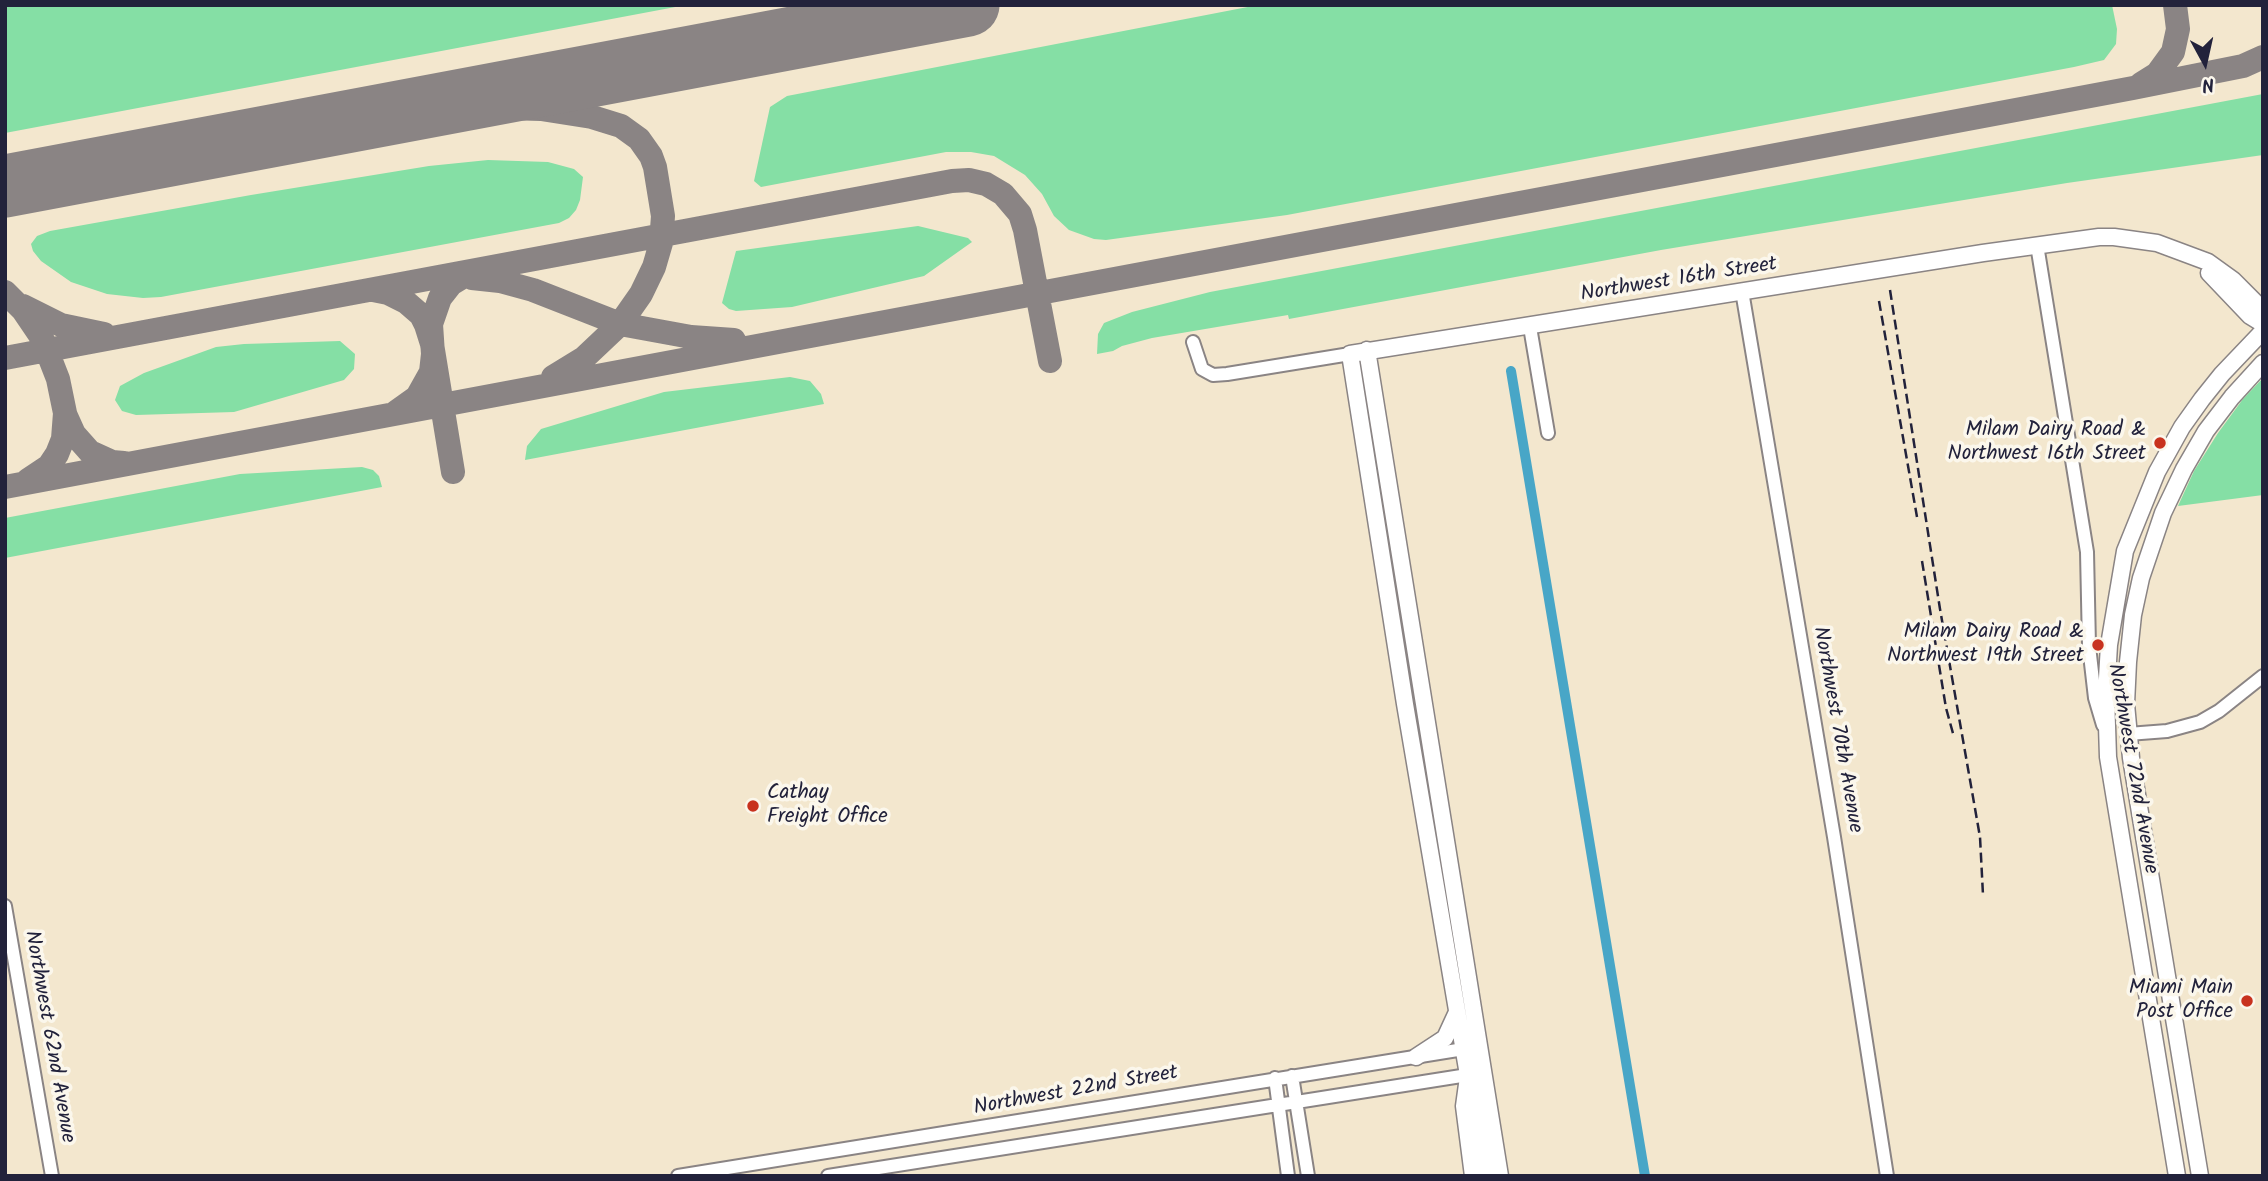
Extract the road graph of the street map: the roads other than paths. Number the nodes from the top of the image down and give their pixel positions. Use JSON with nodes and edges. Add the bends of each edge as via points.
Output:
{"nodes":[{"id":1,"x":2037,"y":245,"type":"junction"},
{"id":2,"x":2193,"y":256,"type":"junction"},
{"id":3,"x":1742,"y":291,"type":"junction"},
{"id":4,"x":2263,"y":310,"type":"edge"},
{"id":5,"x":2263,"y":324,"type":"edge"},
{"id":6,"x":1530,"y":327,"type":"junction"},
{"id":7,"x":2263,"y":331,"type":"edge"},
{"id":8,"x":1193,"y":342,"type":"dead end"},
{"id":9,"x":1367,"y":350,"type":"junction"},
{"id":10,"x":1350,"y":354,"type":"junction"},
{"id":11,"x":2263,"y":363,"type":"edge"},
{"id":12,"x":1548,"y":433,"type":"dead end"},
{"id":13,"x":2263,"y":676,"type":"edge"},
{"id":14,"x":2128,"y":734,"type":"junction"},
{"id":15,"x":2107,"y":735,"type":"junction"},
{"id":16,"x":2119,"y":823,"type":"junction"},
{"id":17,"x":2147,"y":857,"type":"junction"},
{"id":18,"x":5,"y":906,"type":"edge"},
{"id":19,"x":2167,"y":981,"type":"junction"},
{"id":20,"x":2145,"y":984,"type":"junction"},
{"id":21,"x":1457,"y":1010,"type":"junction"},
{"id":22,"x":1480,"y":1047,"type":"junction"},
{"id":23,"x":1464,"y":1049,"type":"junction"},
{"id":24,"x":1416,"y":1057,"type":"junction"},
{"id":25,"x":1476,"y":1074,"type":"junction"},
{"id":26,"x":1292,"y":1076,"type":"junction"},
{"id":27,"x":1275,"y":1078,"type":"junction"},
{"id":28,"x":1296,"y":1103,"type":"junction"},
{"id":29,"x":1278,"y":1106,"type":"junction"},
{"id":30,"x":2178,"y":1172,"type":"edge"},
{"id":31,"x":52,"y":1176,"type":"edge"},
{"id":32,"x":678,"y":1176,"type":"edge"},
{"id":33,"x":828,"y":1176,"type":"edge"},
{"id":34,"x":1288,"y":1176,"type":"edge"},
{"id":35,"x":1308,"y":1176,"type":"edge"},
{"id":36,"x":1473,"y":1176,"type":"edge"},
{"id":37,"x":1488,"y":1176,"type":"edge"},
{"id":38,"x":1500,"y":1176,"type":"edge"},
{"id":39,"x":1887,"y":1176,"type":"edge"},
{"id":40,"x":2200,"y":1176,"type":"edge"}],
"edges":[{"from":1,"to":2,"type":"main road","name":"Northwest 16th Street","via":[[2114,237],[2157,243]]},
{"from":1,"to":3,"type":"main road","name":"Northwest 16th Street"},
{"from":1,"to":15,"type":"street","name":"Northwest 72nd Avenue","via":[[2087,552],[2087,622],[2095,698]]},
{"from":2,"to":4,"type":"main road","name":"Northwest 16th Street","via":[[2218,268]]},
{"from":2,"to":5,"type":"main road","name":"Northwest 16th Street"},
{"from":3,"to":6,"type":"main road","name":"Northwest 16th Street"},
{"from":3,"to":39,"type":"street","name":"Northwest 70th Avenue"},
{"from":6,"to":9,"type":"main road","name":"Northwest 16th Street"},
{"from":6,"to":12,"type":"street"},
{"from":7,"to":15,"type":"main road","via":[[2222,373],[2182,427],[2134,525],[2121,566],[2112,622]]},
{"from":8,"to":10,"type":"street","name":"Northwest 16th Street","via":[[1202,369],[1213,374]]},
{"from":9,"to":10,"type":"main road","name":"Northwest 16th Street"},
{"from":9,"to":22,"type":"main road"},
{"from":10,"to":21,"type":"main road"},
{"from":11,"to":14,"type":"main road","name":"Northwest 72nd Avenue","via":[[2199,443],[2154,537],[2131,628]]},
{"from":13,"to":14,"type":"street","via":[[2200,722]]},
{"from":14,"to":15,"type":"main road"},
{"from":14,"to":17,"type":"main road","name":"Northwest 72nd Avenue"},
{"from":15,"to":16,"type":"main road","name":"Northwest 72nd Avenue"},
{"from":16,"to":17,"type":"main road"},
{"from":16,"to":20,"type":"main road","name":"Northwest 72nd Avenue"},
{"from":17,"to":19,"type":"main road","name":"Northwest 72nd Avenue"},
{"from":18,"to":31,"type":"street","name":"Northwest 62nd Avenue"},
{"from":19,"to":20,"type":"main road"},
{"from":19,"to":40,"type":"main road","name":"Northwest 72nd Avenue"},
{"from":20,"to":30,"type":"main road","name":"Northwest 72nd Avenue"},
{"from":21,"to":23,"type":"main road"},
{"from":21,"to":24,"type":"main road","via":[[1445,1038]]},
{"from":22,"to":23,"type":"street","name":"Northwest 22nd Street"},
{"from":22,"to":25,"type":"main road"},
{"from":23,"to":24,"type":"street","name":"Northwest 22nd Street"},
{"from":23,"to":25,"type":"main road"},
{"from":24,"to":26,"type":"street","name":"Northwest 22nd Street"},
{"from":25,"to":28,"type":"street","name":"Northwest 22nd Street"},
{"from":25,"to":36,"type":"main road","via":[[1464,1106]]},
{"from":25,"to":37,"type":"main road"},
{"from":25,"to":38,"type":"main road"},
{"from":26,"to":27,"type":"street","name":"Northwest 22nd Street"},
{"from":26,"to":28,"type":"street"},
{"from":27,"to":29,"type":"street"},
{"from":27,"to":32,"type":"street","name":"Northwest 22nd Street"},
{"from":28,"to":29,"type":"street","name":"Northwest 22nd Street"},
{"from":28,"to":35,"type":"street"},
{"from":29,"to":33,"type":"street","name":"Northwest 22nd Street"},
{"from":29,"to":34,"type":"street"}]}
